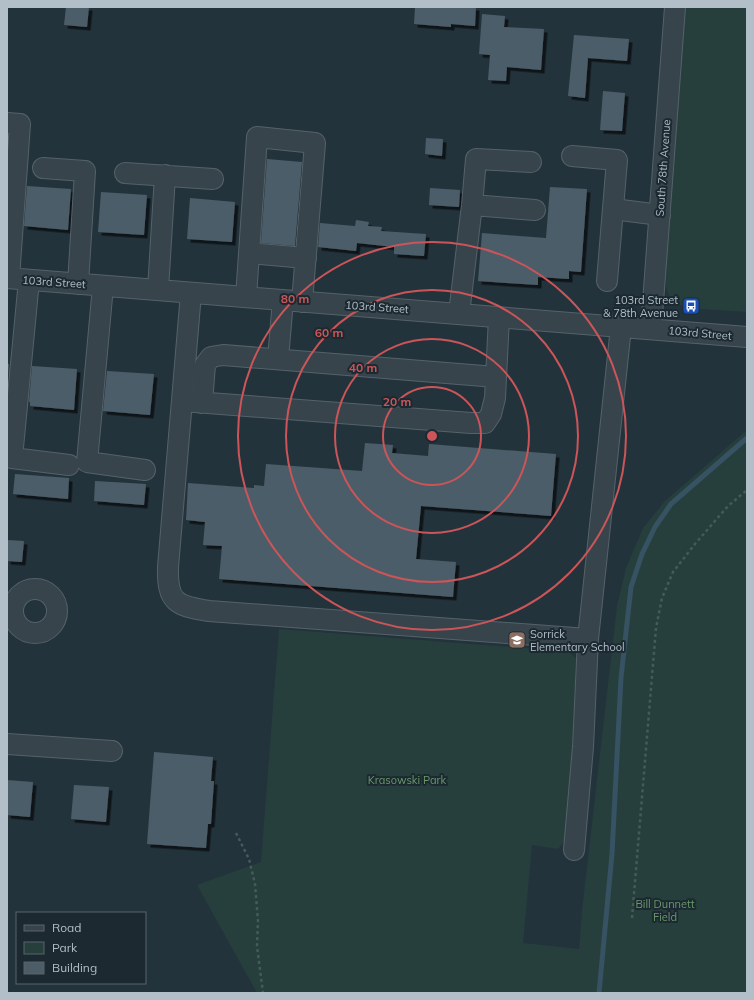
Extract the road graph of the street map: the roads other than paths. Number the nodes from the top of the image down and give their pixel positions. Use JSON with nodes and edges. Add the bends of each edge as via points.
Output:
{"nodes":[{"id":1,"x":675,"y":7,"type":"edge"},
{"id":2,"x":7,"y":123,"type":"edge"},
{"id":3,"x":572,"y":156,"type":"dead end"},
{"id":4,"x":531,"y":162,"type":"dead end"},
{"id":5,"x":43,"y":168,"type":"dead end"},
{"id":6,"x":125,"y":173,"type":"dead end"},
{"id":7,"x":165,"y":176,"type":"junction"},
{"id":8,"x":213,"y":179,"type":"dead end"},
{"id":9,"x":472,"y":205,"type":"junction"},
{"id":10,"x":613,"y":209,"type":"junction"},
{"id":11,"x":535,"y":210,"type":"dead end"},
{"id":12,"x":660,"y":215,"type":"junction"},
{"id":13,"x":249,"y":253,"type":"junction"},
{"id":14,"x":306,"y":258,"type":"junction"},
{"id":15,"x":8,"y":278,"type":"edge"},
{"id":16,"x":29,"y":280,"type":"junction"},
{"id":17,"x":607,"y":281,"type":"dead end"},
{"id":18,"x":78,"y":284,"type":"junction"},
{"id":19,"x":103,"y":286,"type":"junction"},
{"id":20,"x":158,"y":290,"type":"junction"},
{"id":21,"x":191,"y":293,"type":"junction"},
{"id":22,"x":246,"y":297,"type":"junction"},
{"id":23,"x":282,"y":300,"type":"junction"},
{"id":24,"x":302,"y":302,"type":"junction"},
{"id":25,"x":459,"y":314,"type":"junction"},
{"id":26,"x":499,"y":317,"type":"junction"},
{"id":27,"x":621,"y":327,"type":"junction"},
{"id":28,"x":651,"y":329,"type":"junction"},
{"id":29,"x":747,"y":337,"type":"edge"},
{"id":30,"x":278,"y":359,"type":"junction"},
{"id":31,"x":496,"y":377,"type":"junction"},
{"id":32,"x":182,"y":401,"type":"junction"},
{"id":33,"x":202,"y":403,"type":"junction"},
{"id":34,"x":69,"y":465,"type":"dead end"},
{"id":35,"x":145,"y":470,"type":"dead end"},
{"id":36,"x":588,"y":639,"type":"junction"},
{"id":37,"x":7,"y":744,"type":"edge"},
{"id":38,"x":112,"y":752,"type":"dead end"},
{"id":39,"x":574,"y":850,"type":"dead end"}],
"edges":[{"from":1,"to":12,"type":"street","name":"South 78th Avenue"},
{"from":2,"to":15,"type":"street","via":[[20,124]]},
{"from":3,"to":10,"type":"street","via":[[617,160]]},
{"from":4,"to":9,"type":"street","via":[[476,158]]},
{"from":5,"to":18,"type":"street","via":[[85,171]]},
{"from":6,"to":7,"type":"street"},
{"from":7,"to":8,"type":"street"},
{"from":7,"to":20,"type":"street"},
{"from":9,"to":11,"type":"street"},
{"from":9,"to":25,"type":"street"},
{"from":10,"to":12,"type":"street"},
{"from":10,"to":17,"type":"street"},
{"from":12,"to":28,"type":"street","name":"South 78th Avenue"},
{"from":13,"to":14,"type":"street"},
{"from":13,"to":14,"type":"street","via":[[257,137],[314,143]]},
{"from":13,"to":22,"type":"street"},
{"from":14,"to":24,"type":"street"},
{"from":15,"to":16,"type":"street","name":"103rd Street"},
{"from":16,"to":18,"type":"street","name":"103rd Street"},
{"from":16,"to":34,"type":"street","via":[[12,458]]},
{"from":18,"to":19,"type":"street","name":"103rd Street"},
{"from":19,"to":20,"type":"street","name":"103rd Street"},
{"from":19,"to":35,"type":"street","via":[[87,462]]},
{"from":20,"to":21,"type":"street","name":"103rd Street"},
{"from":21,"to":22,"type":"street","name":"103rd Street"},
{"from":21,"to":32,"type":"street"},
{"from":22,"to":23,"type":"street","name":"103rd Street"},
{"from":23,"to":24,"type":"street","name":"103rd Street"},
{"from":23,"to":30,"type":"street"},
{"from":24,"to":25,"type":"street","name":"103rd Street"},
{"from":25,"to":26,"type":"street","name":"103rd Street"},
{"from":26,"to":27,"type":"street","name":"103rd Street"},
{"from":26,"to":31,"type":"street"},
{"from":27,"to":28,"type":"street","name":"103rd Street"},
{"from":27,"to":36,"type":"street"},
{"from":28,"to":29,"type":"street","name":"103rd Street"},
{"from":30,"to":31,"type":"street"},
{"from":30,"to":33,"type":"street","via":[[223,355],[211,357],[205,366]]},
{"from":31,"to":33,"type":"street","via":[[495,398],[491,414],[485,423]]},
{"from":32,"to":33,"type":"street"},
{"from":32,"to":36,"type":"street","via":[[168,567],[170,594],[182,605],[209,611]]},
{"from":36,"to":39,"type":"street","via":[[583,747]]},
{"from":37,"to":38,"type":"street"}]}
